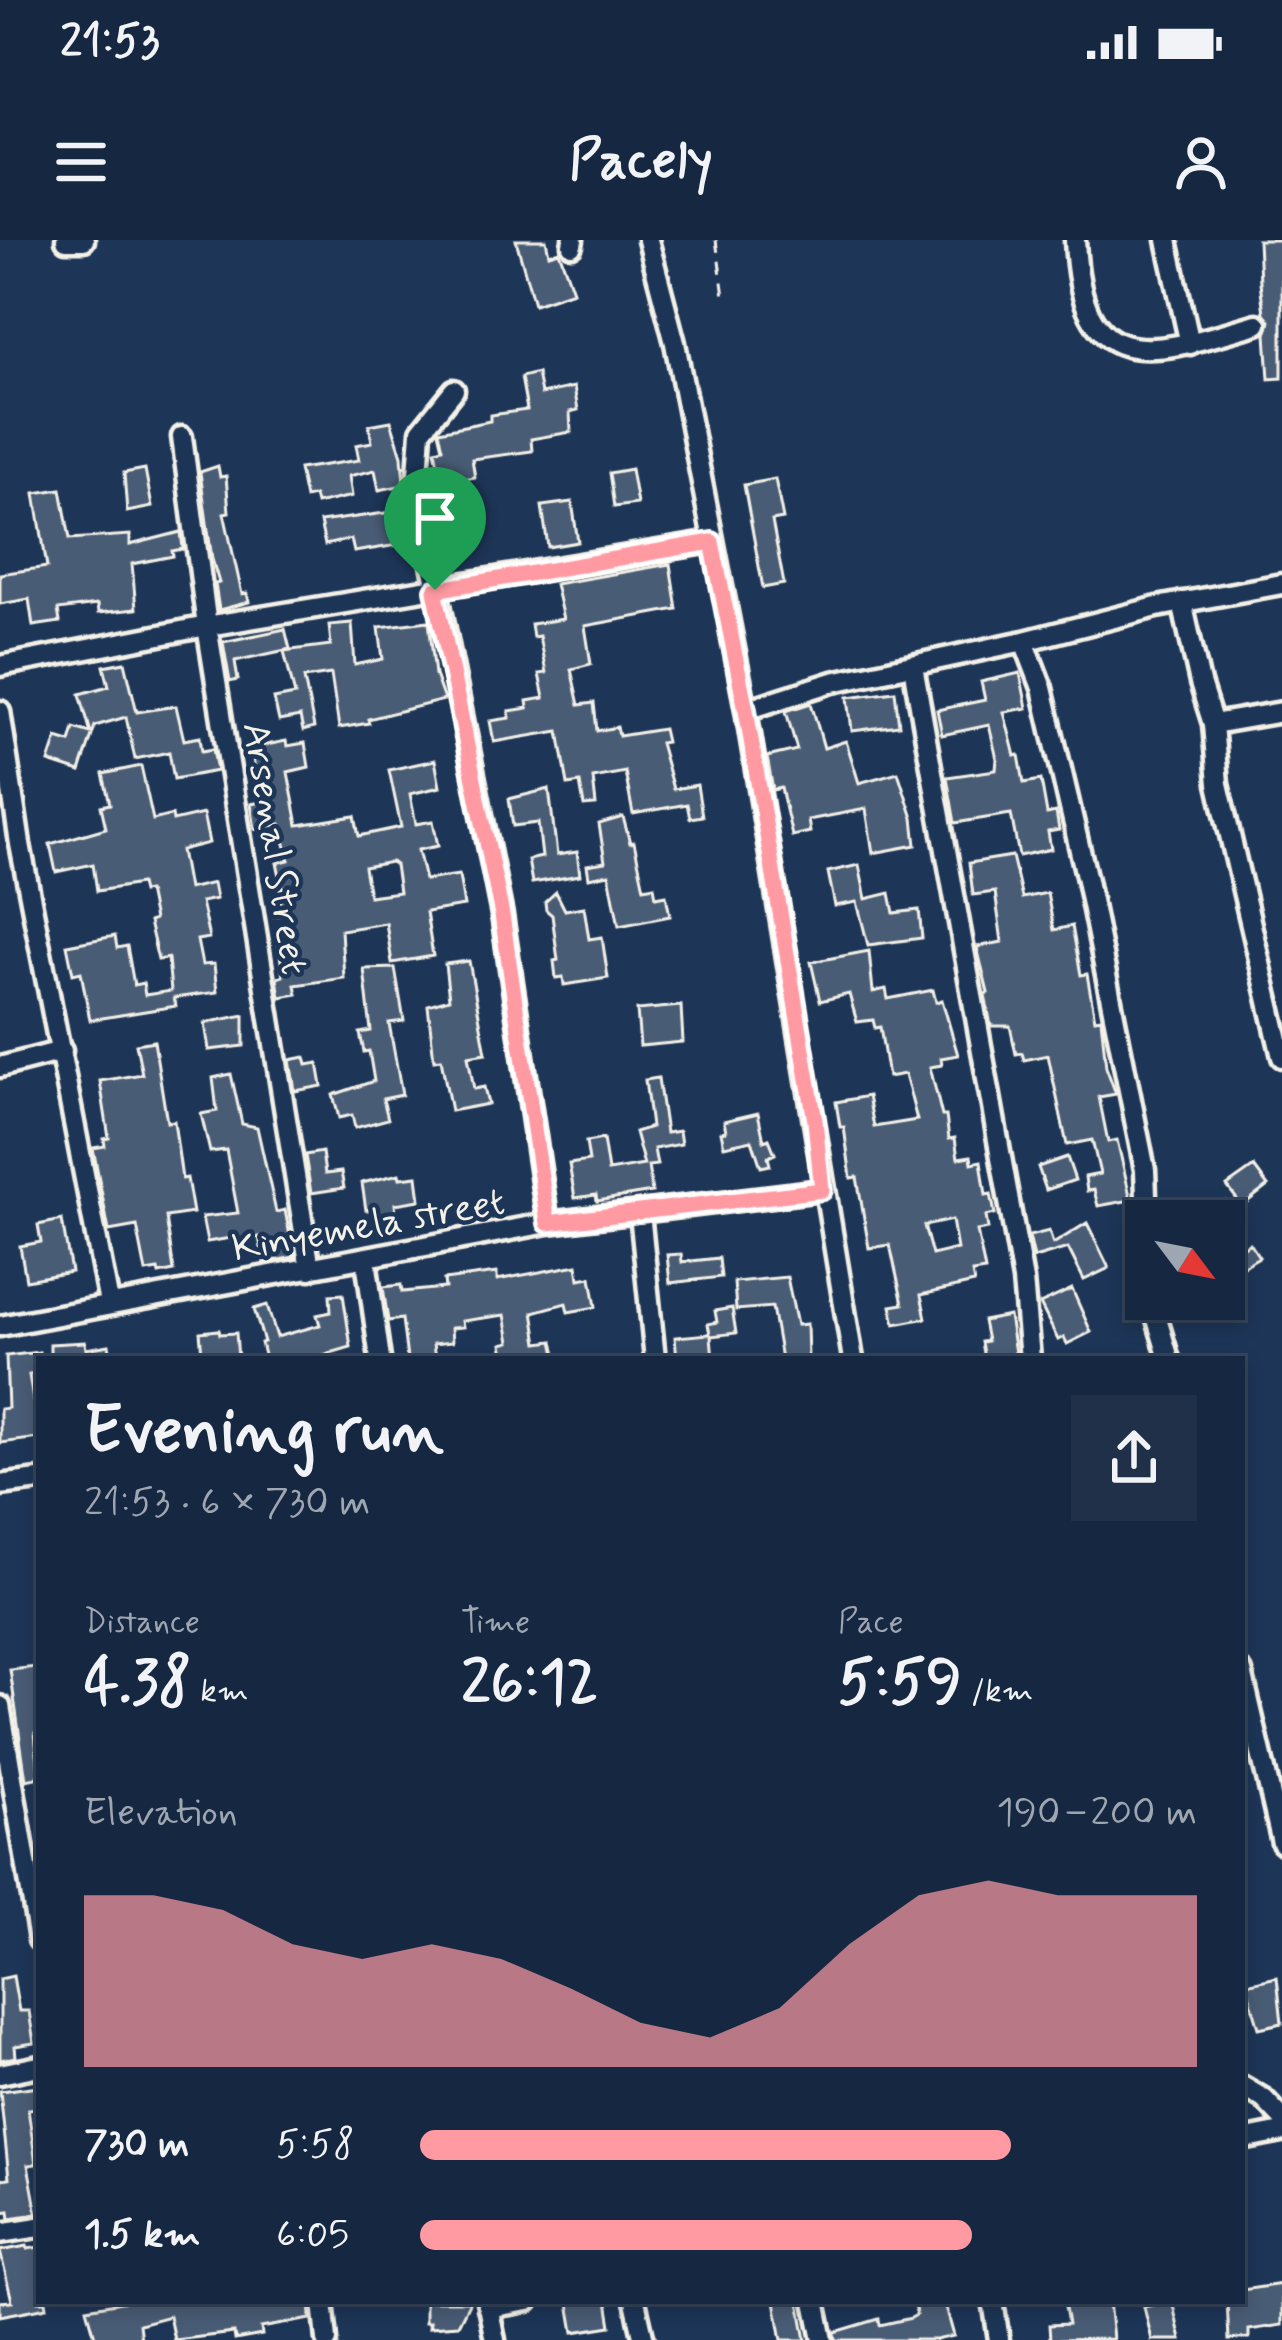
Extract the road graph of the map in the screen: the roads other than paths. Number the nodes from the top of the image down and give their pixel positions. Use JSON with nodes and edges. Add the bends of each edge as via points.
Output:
{"nodes":[{"id":1,"x":66,"y":240,"type":"edge"},
{"id":2,"x":84,"y":240,"type":"edge"},
{"id":3,"x":649,"y":240,"type":"edge"},
{"id":4,"x":1075,"y":240,"type":"edge"},
{"id":5,"x":1167,"y":240,"type":"edge"},
{"id":6,"x":1257,"y":324,"type":"dead end"},
{"id":7,"x":1190,"y":344,"type":"junction"},
{"id":8,"x":454,"y":390,"type":"dead end"},
{"id":9,"x":182,"y":437,"type":"dead end"},
{"id":10,"x":712,"y":542,"type":"junction"},
{"id":11,"x":1282,"y":584,"type":"edge"},
{"id":12,"x":435,"y":590,"type":"junction"},
{"id":13,"x":1182,"y":602,"type":"junction"},
{"id":14,"x":207,"y":626,"type":"junction"},
{"id":15,"x":1024,"y":641,"type":"junction"},
{"id":16,"x":0,"y":666,"type":"edge"},
{"id":17,"x":913,"y":666,"type":"junction"},
{"id":18,"x":746,"y":710,"type":"junction"},
{"id":19,"x":0,"y":711,"type":"edge"},
{"id":20,"x":1282,"y":712,"type":"edge"},
{"id":21,"x":1213,"y":724,"type":"junction"},
{"id":22,"x":10,"y":846,"type":"edge"},
{"id":23,"x":62,"y":1051,"type":"junction"},
{"id":24,"x":1282,"y":1058,"type":"edge"},
{"id":25,"x":0,"y":1067,"type":"edge"},
{"id":26,"x":822,"y":1190,"type":"junction"},
{"id":27,"x":1146,"y":1200,"type":"edge"},
{"id":28,"x":640,"y":1213,"type":"junction"},
{"id":29,"x":548,"y":1223,"type":"junction"},
{"id":30,"x":367,"y":1260,"type":"junction"},
{"id":31,"x":310,"y":1269,"type":"junction"},
{"id":32,"x":109,"y":1303,"type":"junction"},
{"id":33,"x":1157,"y":1320,"type":"edge"},
{"id":34,"x":0,"y":1325,"type":"edge"},
{"id":35,"x":380,"y":1356,"type":"edge"},
{"id":36,"x":655,"y":1356,"type":"edge"},
{"id":37,"x":852,"y":1356,"type":"edge"},
{"id":38,"x":1030,"y":1356,"type":"edge"},
{"id":39,"x":1168,"y":1356,"type":"edge"},
{"id":40,"x":36,"y":1480,"type":"edge"},
{"id":41,"x":0,"y":1485,"type":"edge"},
{"id":42,"x":1245,"y":1685,"type":"edge"},
{"id":43,"x":0,"y":1706,"type":"edge"},
{"id":44,"x":1282,"y":1843,"type":"edge"},
{"id":45,"x":36,"y":1908,"type":"edge"},
{"id":46,"x":36,"y":2067,"type":"edge"},
{"id":47,"x":0,"y":2074,"type":"edge"},
{"id":48,"x":1245,"y":2088,"type":"edge"},
{"id":49,"x":1282,"y":2118,"type":"edge"},
{"id":50,"x":1282,"y":2132,"type":"edge"},
{"id":51,"x":1245,"y":2139,"type":"edge"},
{"id":52,"x":36,"y":2227,"type":"edge"},
{"id":53,"x":0,"y":2233,"type":"edge"},
{"id":54,"x":322,"y":2304,"type":"edge"},
{"id":55,"x":488,"y":2304,"type":"edge"},
{"id":56,"x":635,"y":2304,"type":"edge"},
{"id":57,"x":816,"y":2304,"type":"edge"},
{"id":58,"x":993,"y":2304,"type":"edge"},
{"id":59,"x":327,"y":2340,"type":"edge"},
{"id":60,"x":495,"y":2340,"type":"edge"},
{"id":61,"x":644,"y":2340,"type":"edge"},
{"id":62,"x":823,"y":2340,"type":"edge"},
{"id":63,"x":999,"y":2340,"type":"edge"}],
"edges":[{"from":1,"to":2,"type":"street"},
{"from":3,"to":10,"type":"street"},
{"from":4,"to":7,"type":"street","via":[[1077,278],[1101,334],[1143,349]]},
{"from":5,"to":7,"type":"street"},
{"from":6,"to":7,"type":"street"},
{"from":8,"to":12,"type":"street","via":[[422,430],[417,454]]},
{"from":9,"to":14,"type":"street","name":"Arsenal Street"},
{"from":10,"to":12,"type":"street"},
{"from":10,"to":18,"type":"street"},
{"from":11,"to":13,"type":"street"},
{"from":12,"to":14,"type":"street"},
{"from":12,"to":29,"type":"street","via":[[502,915]]},
{"from":13,"to":15,"type":"street"},
{"from":13,"to":21,"type":"street"},
{"from":14,"to":16,"type":"street"},
{"from":14,"to":31,"type":"street","name":"Arsenal Street"},
{"from":15,"to":17,"type":"street"},
{"from":15,"to":27,"type":"street","via":[[1087,880]]},
{"from":17,"to":18,"type":"street"},
{"from":17,"to":38,"type":"street","via":[[1023,1280]]},
{"from":18,"to":26,"type":"street"},
{"from":19,"to":22,"type":"street"},
{"from":20,"to":21,"type":"street"},
{"from":21,"to":24,"type":"street","via":[[1218,784]]},
{"from":22,"to":23,"type":"street"},
{"from":23,"to":25,"type":"street"},
{"from":23,"to":32,"type":"street"},
{"from":26,"to":28,"type":"street","name":"Kinyemela street"},
{"from":26,"to":37,"type":"street"},
{"from":28,"to":29,"type":"street","name":"Kinyemela street"},
{"from":28,"to":36,"type":"street"},
{"from":29,"to":30,"type":"street","name":"Kinyemela street"},
{"from":30,"to":31,"type":"street","name":"Kinyemela street"},
{"from":30,"to":35,"type":"street"},
{"from":31,"to":32,"type":"street","name":"Kinyemela street"},
{"from":32,"to":34,"type":"street","name":"Kinyemela street"},
{"from":33,"to":39,"type":"street"},
{"from":40,"to":41,"type":"street"},
{"from":42,"to":44,"type":"street"},
{"from":43,"to":45,"type":"street"},
{"from":46,"to":47,"type":"street"},
{"from":48,"to":49,"type":"street"},
{"from":50,"to":51,"type":"street"},
{"from":52,"to":53,"type":"street"},
{"from":54,"to":59,"type":"street"},
{"from":55,"to":60,"type":"street"},
{"from":56,"to":61,"type":"street"},
{"from":57,"to":62,"type":"street"},
{"from":58,"to":63,"type":"street"}]}
